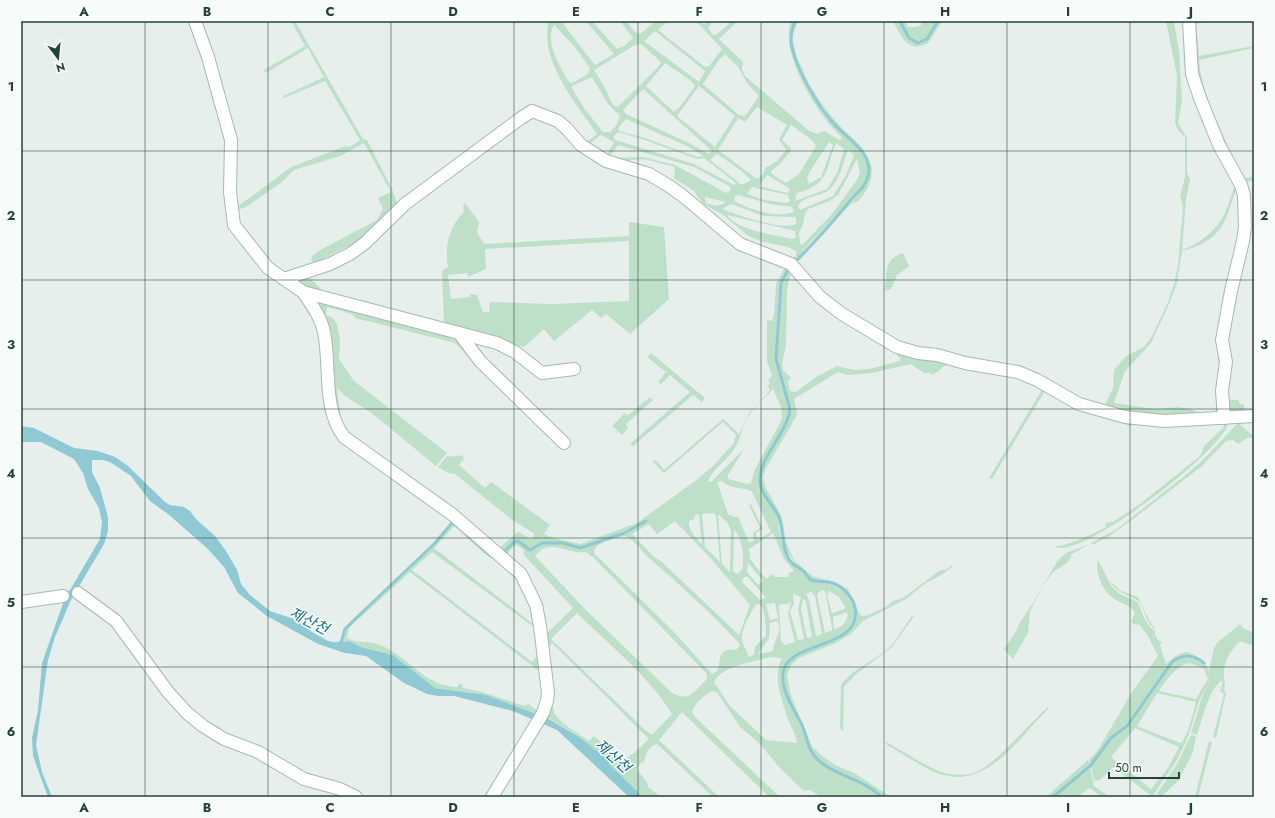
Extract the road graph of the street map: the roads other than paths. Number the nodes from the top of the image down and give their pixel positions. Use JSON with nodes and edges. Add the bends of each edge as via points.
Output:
{"nodes":[{"id":1,"x":195,"y":21,"type":"edge"},
{"id":2,"x":1188,"y":21,"type":"edge"},
{"id":3,"x":284,"y":279,"type":"junction"},
{"id":4,"x":303,"y":292,"type":"junction"},
{"id":5,"x":459,"y":334,"type":"junction"},
{"id":6,"x":574,"y":369,"type":"dead end"},
{"id":7,"x":1254,"y":416,"type":"edge"},
{"id":8,"x":1224,"y":418,"type":"junction"},
{"id":9,"x":564,"y":443,"type":"dead end"},
{"id":10,"x":78,"y":593,"type":"dead end"},
{"id":11,"x":63,"y":596,"type":"dead end"},
{"id":12,"x":21,"y":602,"type":"edge"},
{"id":13,"x":356,"y":797,"type":"edge"},
{"id":14,"x":492,"y":797,"type":"edge"}],
"edges":[{"from":1,"to":3,"type":"street","via":[[231,140],[230,192],[234,225],[268,268]]},
{"from":2,"to":8,"type":"street","via":[[1192,74],[1219,145],[1241,184],[1244,195],[1244,234],[1222,340],[1226,362],[1222,391]]},
{"from":3,"to":4,"type":"street"},
{"from":3,"to":8,"type":"street","via":[[330,264],[350,254],[369,240],[405,204],[532,111],[558,121],[587,151],[606,161],[649,174],[669,186],[740,244],[791,264],[820,297],[842,314],[897,347],[1018,372],[1079,404],[1108,413],[1164,421]]},
{"from":4,"to":5,"type":"street"},
{"from":4,"to":14,"type":"street","via":[[317,312],[324,332],[330,400],[337,426],[344,437],[453,515],[516,569],[528,586],[536,605],[542,636],[547,701],[543,713]]},
{"from":5,"to":6,"type":"street","via":[[496,343],[515,352],[542,373]]},
{"from":5,"to":9,"type":"street","via":[[480,361]]},
{"from":7,"to":8,"type":"street"},
{"from":10,"to":13,"type":"street","via":[[116,621],[168,692],[203,726],[224,739],[258,752],[304,779],[340,789]]},
{"from":11,"to":12,"type":"street"}]}
